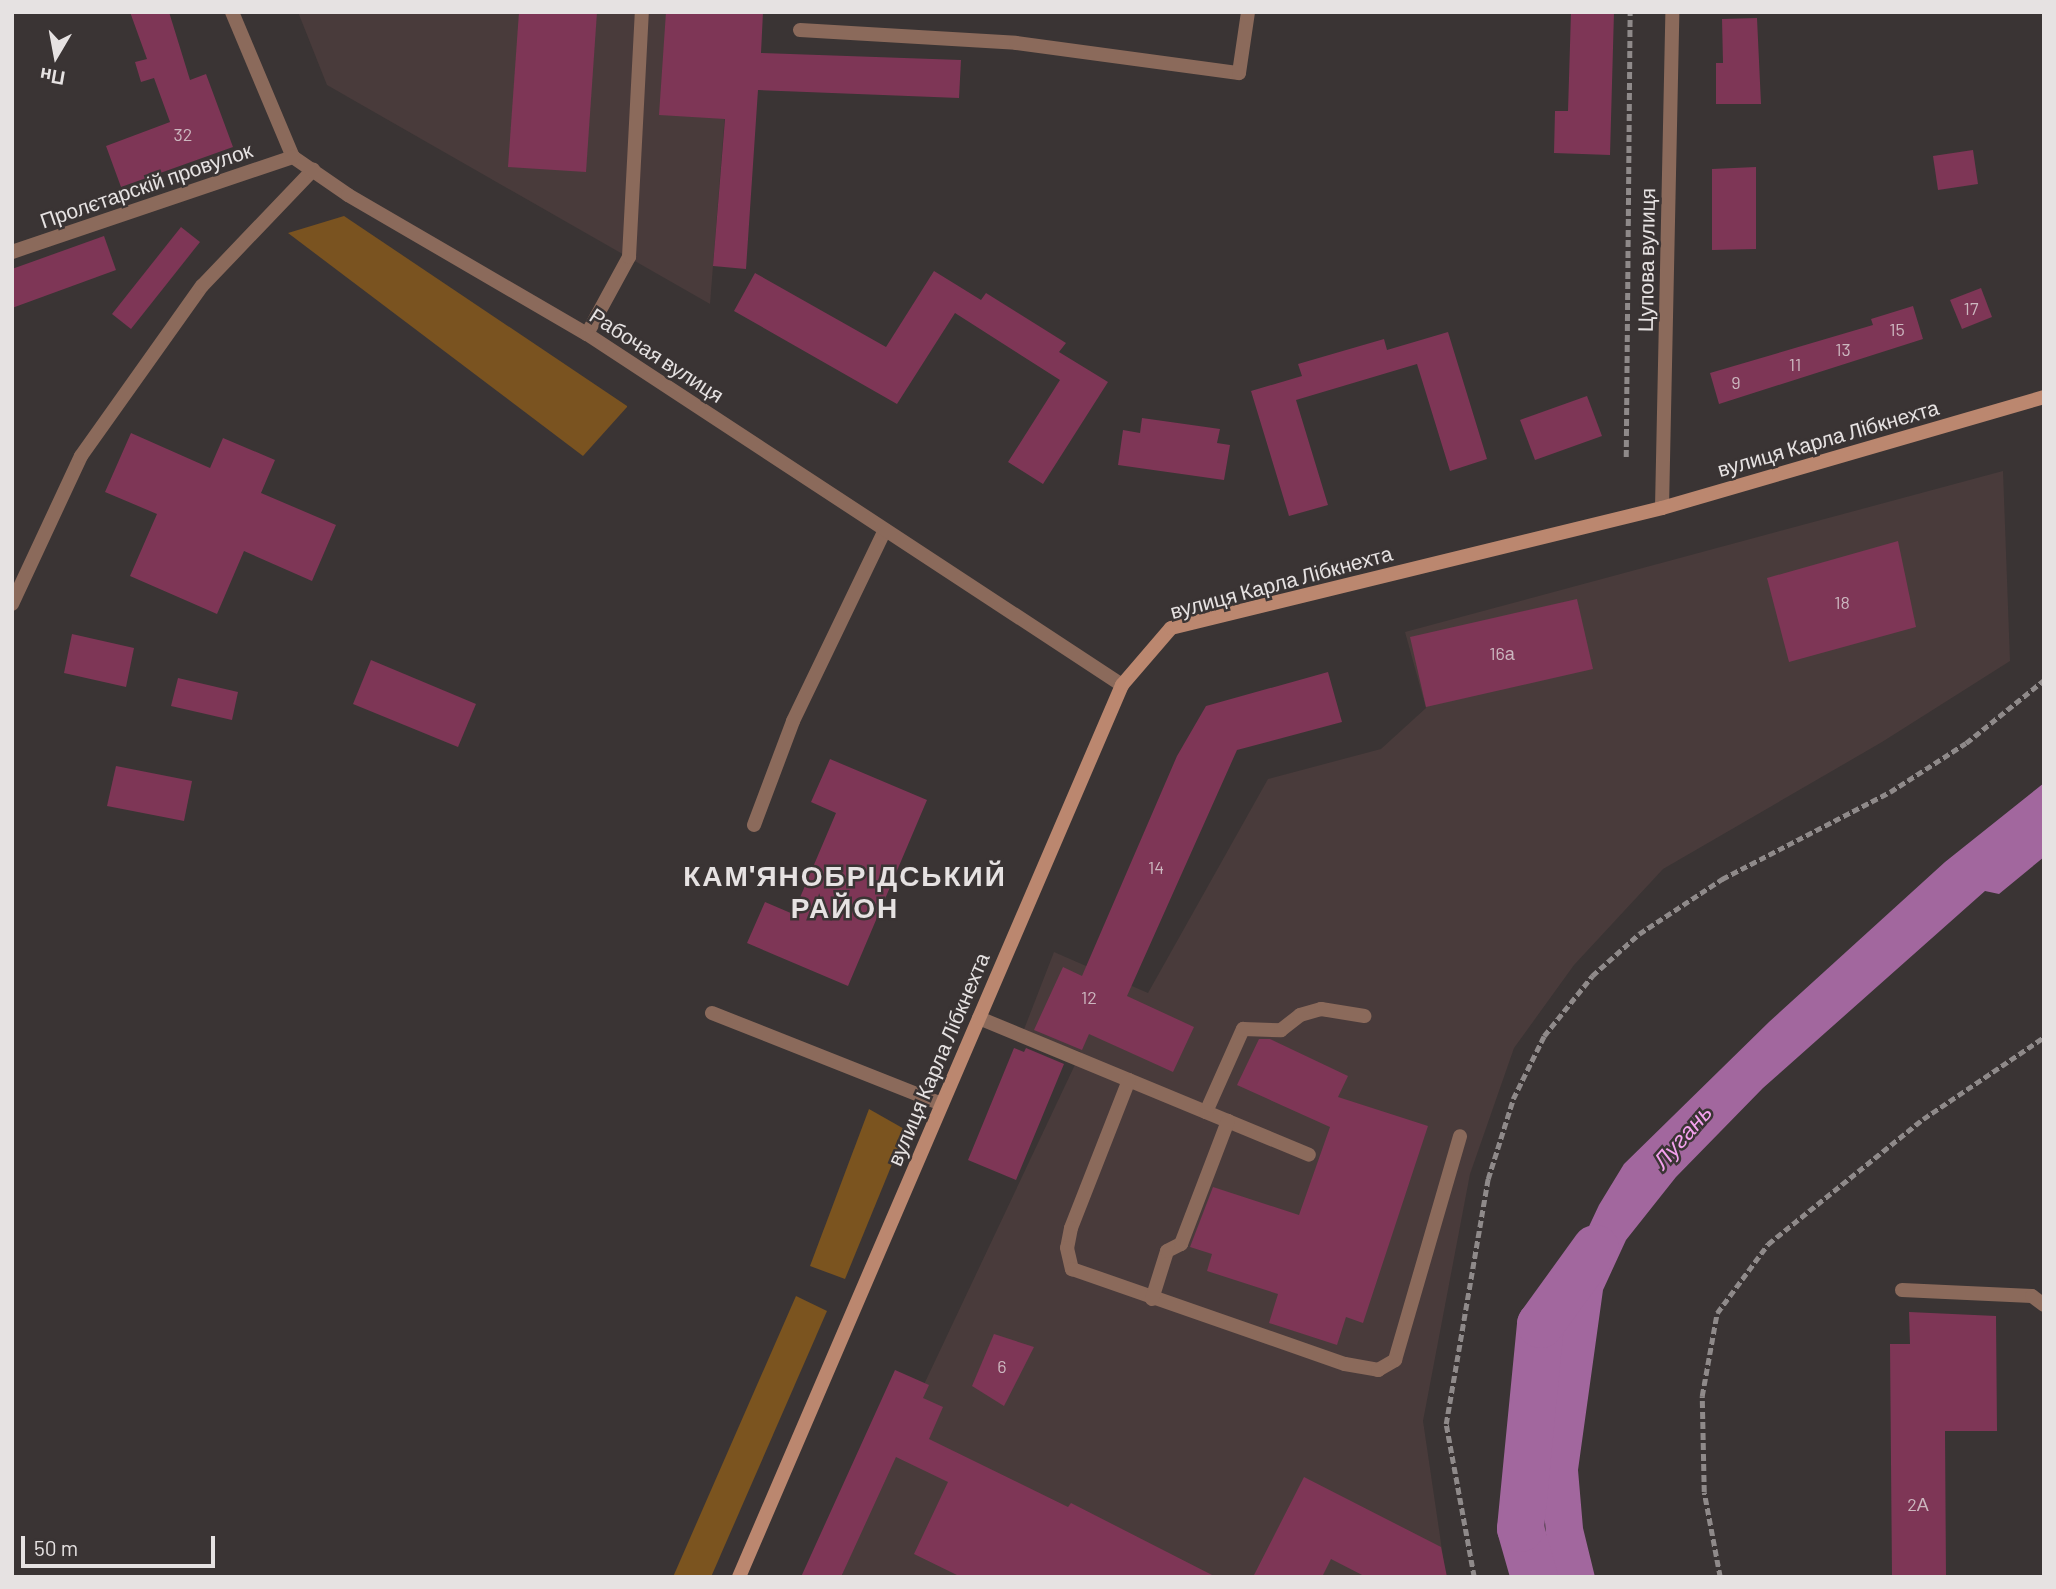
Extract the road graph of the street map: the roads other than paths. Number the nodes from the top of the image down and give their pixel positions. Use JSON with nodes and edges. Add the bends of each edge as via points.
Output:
{"nodes":[{"id":1,"x":232,"y":12,"type":"edge"},
{"id":2,"x":642,"y":12,"type":"edge"},
{"id":3,"x":1248,"y":12,"type":"edge"},
{"id":4,"x":1672,"y":12,"type":"edge"},
{"id":5,"x":800,"y":30,"type":"dead end"},
{"id":6,"x":293,"y":157,"type":"junction"},
{"id":7,"x":313,"y":170,"type":"junction"},
{"id":8,"x":12,"y":252,"type":"edge"},
{"id":9,"x":587,"y":334,"type":"junction"},
{"id":10,"x":2044,"y":397,"type":"edge"},
{"id":11,"x":1662,"y":508,"type":"junction"},
{"id":12,"x":885,"y":530,"type":"junction"},
{"id":13,"x":12,"y":604,"type":"edge"},
{"id":14,"x":1122,"y":685,"type":"junction"},
{"id":15,"x":754,"y":824,"type":"dead end"},
{"id":16,"x":712,"y":1013,"type":"dead end"},
{"id":17,"x":1364,"y":1016,"type":"dead end"},
{"id":18,"x":979,"y":1018,"type":"junction"},
{"id":19,"x":1129,"y":1080,"type":"junction"},
{"id":20,"x":942,"y":1104,"type":"junction"},
{"id":21,"x":1206,"y":1112,"type":"junction"},
{"id":22,"x":1228,"y":1121,"type":"junction"},
{"id":23,"x":1460,"y":1136,"type":"dead end"},
{"id":24,"x":1309,"y":1155,"type":"dead end"},
{"id":25,"x":1902,"y":1290,"type":"dead end"},
{"id":26,"x":1152,"y":1299,"type":"junction"},
{"id":27,"x":2044,"y":1305,"type":"edge"},
{"id":28,"x":738,"y":1577,"type":"edge"}],
"edges":[{"from":1,"to":6,"type":"street"},
{"from":2,"to":9,"type":"street","via":[[629,257]]},
{"from":3,"to":5,"type":"street","via":[[1239,73],[1016,43]]},
{"from":4,"to":11,"type":"street","name":"Цупова вулиця"},
{"from":6,"to":7,"type":"street","name":"Рабочая вулиця"},
{"from":6,"to":8,"type":"street","name":"Пролєтарскій провулок"},
{"from":7,"to":9,"type":"street","name":"Рабочая вулиця"},
{"from":7,"to":13,"type":"street","via":[[202,286],[81,456]]},
{"from":9,"to":12,"type":"street","name":"Рабочая вулиця"},
{"from":10,"to":11,"type":"street","name":"вулиця Карла Лібкнехта"},
{"from":11,"to":14,"type":"street","name":"вулиця Карла Лібкнехта","via":[[1171,628]]},
{"from":12,"to":14,"type":"street","name":"Рабочая вулиця"},
{"from":12,"to":15,"type":"street","via":[[793,721]]},
{"from":14,"to":18,"type":"street","name":"вулиця Карла Лібкнехта"},
{"from":16,"to":20,"type":"street"},
{"from":17,"to":21,"type":"street","via":[[1321,1009],[1300,1015],[1281,1030],[1243,1029]]},
{"from":18,"to":19,"type":"street"},
{"from":18,"to":20,"type":"street","name":"вулиця Карла Лібкнехта"},
{"from":19,"to":21,"type":"street"},
{"from":19,"to":26,"type":"street","via":[[1067,1248],[1072,1269]]},
{"from":20,"to":28,"type":"street","name":"вулиця Карла Лібкнехта"},
{"from":21,"to":22,"type":"street"},
{"from":22,"to":24,"type":"street"},
{"from":22,"to":26,"type":"street","via":[[1181,1244],[1167,1251]]},
{"from":23,"to":26,"type":"street","via":[[1395,1360],[1378,1370],[1345,1364]]},
{"from":25,"to":27,"type":"street","via":[[2032,1296]]}]}
